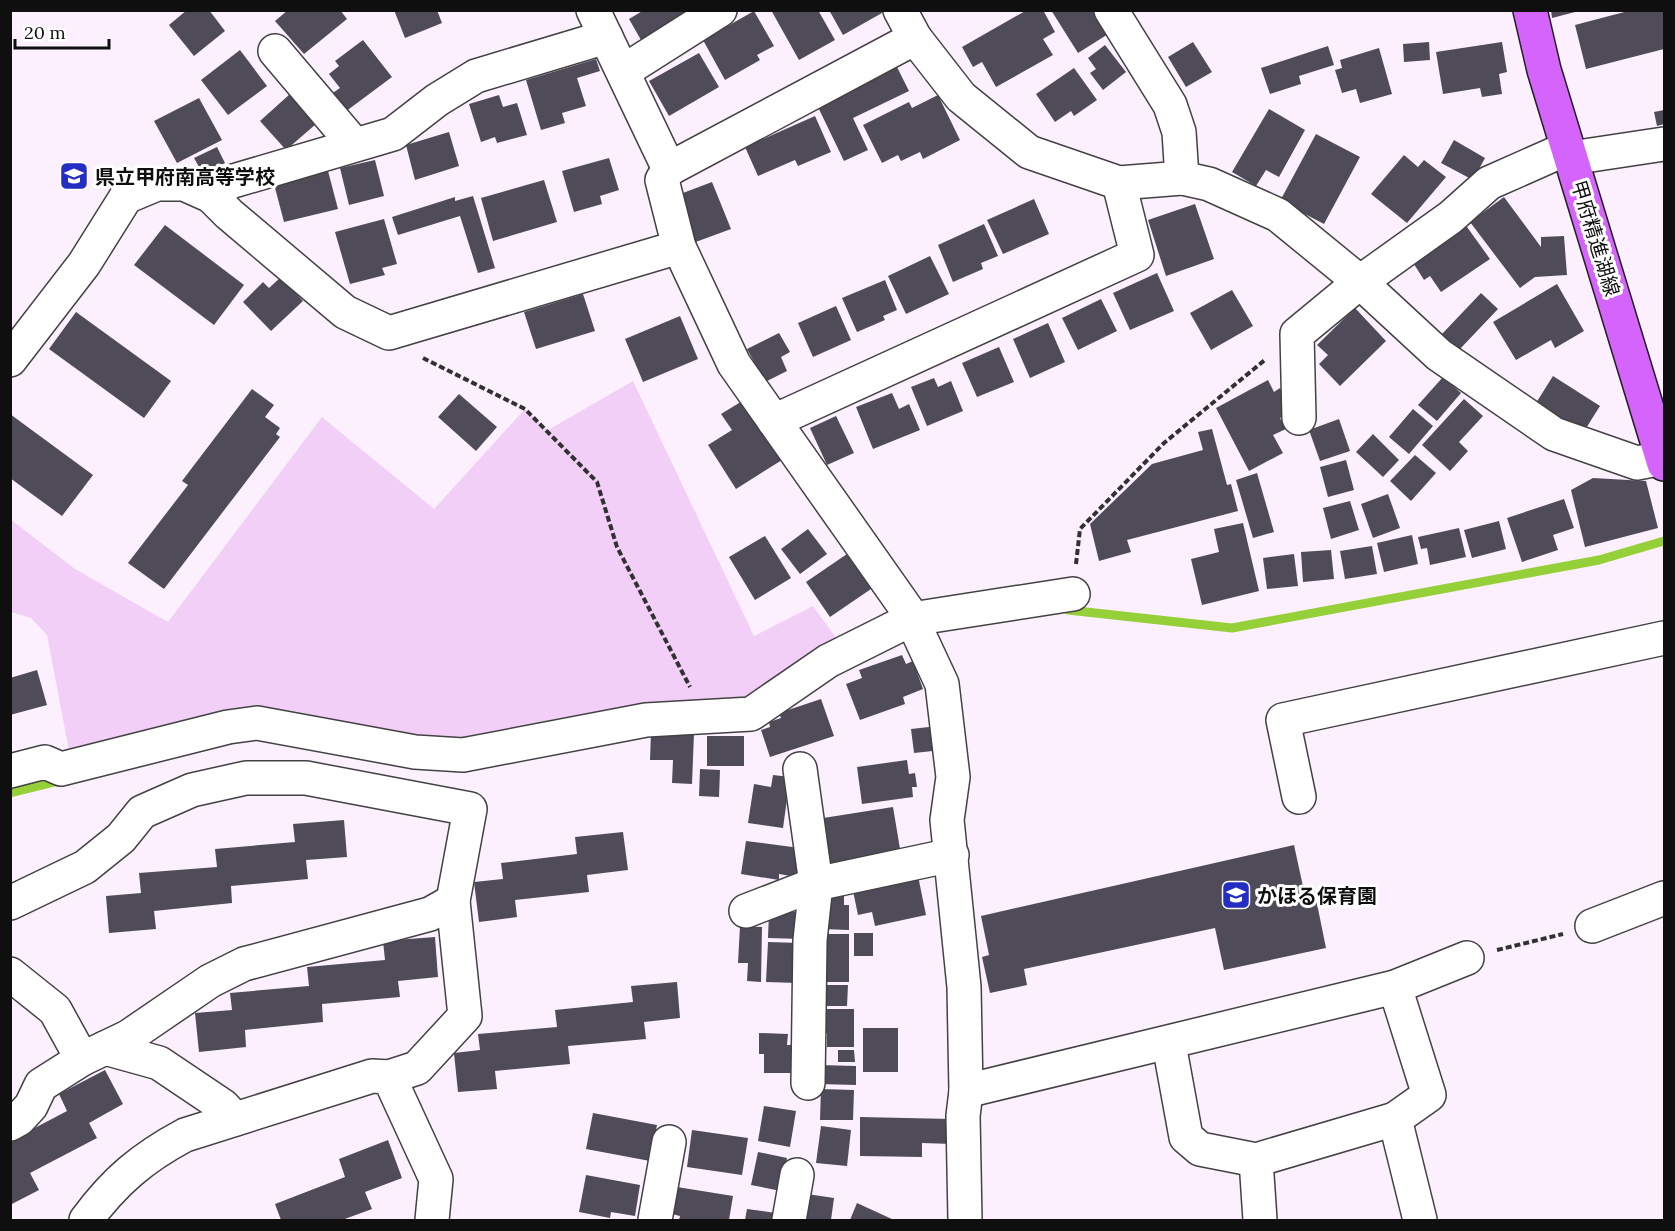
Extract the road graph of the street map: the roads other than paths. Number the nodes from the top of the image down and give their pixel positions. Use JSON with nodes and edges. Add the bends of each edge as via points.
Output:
{"nodes":[{"id":1,"x":720,"y":10,"type":"edge"},
{"id":2,"x":1111,"y":10,"type":"edge"},
{"id":3,"x":1530,"y":10,"type":"edge"},
{"id":4,"x":600,"y":24,"type":"edge"},
{"id":5,"x":908,"y":24,"type":"edge"},
{"id":6,"x":276,"y":51,"type":"dead end"},
{"id":7,"x":624,"y":71,"type":"junction"},
{"id":8,"x":353,"y":143,"type":"junction"},
{"id":9,"x":1665,"y":144,"type":"edge"},
{"id":10,"x":1570,"y":153,"type":"junction"},
{"id":11,"x":669,"y":169,"type":"junction"},
{"id":12,"x":1182,"y":178,"type":"junction"},
{"id":13,"x":1119,"y":183,"type":"junction"},
{"id":14,"x":211,"y":196,"type":"junction"},
{"id":15,"x":679,"y":247,"type":"junction"},
{"id":16,"x":1360,"y":282,"type":"junction"},
{"id":17,"x":10,"y":360,"type":"edge"},
{"id":18,"x":1656,"y":402,"type":"edge"},
{"id":19,"x":1299,"y":418,"type":"dead end"},
{"id":20,"x":774,"y":421,"type":"junction"},
{"id":21,"x":1664,"y":461,"type":"edge"},
{"id":22,"x":1073,"y":594,"type":"road end"},
{"id":23,"x":912,"y":619,"type":"junction"},
{"id":24,"x":1665,"y":638,"type":"edge"},
{"id":25,"x":800,"y":769,"type":"dead end"},
{"id":26,"x":10,"y":771,"type":"edge"},
{"id":27,"x":1299,"y":797,"type":"dead end"},
{"id":28,"x":952,"y":855,"type":"junction"},
{"id":29,"x":816,"y":884,"type":"junction"},
{"id":30,"x":1665,"y":898,"type":"edge"},
{"id":31,"x":453,"y":901,"type":"junction"},
{"id":32,"x":10,"y":903,"type":"edge"},
{"id":33,"x":746,"y":910,"type":"dead end"},
{"id":34,"x":1592,"y":926,"type":"road end"},
{"id":35,"x":1467,"y":958,"type":"road end"},
{"id":36,"x":10,"y":974,"type":"edge"},
{"id":37,"x":1395,"y":987,"type":"junction"},
{"id":38,"x":1169,"y":1044,"type":"junction"},
{"id":39,"x":94,"y":1054,"type":"junction"},
{"id":40,"x":389,"y":1077,"type":"junction"},
{"id":41,"x":807,"y":1083,"type":"dead end"},
{"id":42,"x":966,"y":1091,"type":"junction"},
{"id":43,"x":235,"y":1119,"type":"junction"},
{"id":44,"x":1395,"y":1119,"type":"junction"},
{"id":45,"x":10,"y":1124,"type":"edge"},
{"id":46,"x":669,"y":1142,"type":"dead end"},
{"id":47,"x":1256,"y":1160,"type":"junction"},
{"id":48,"x":797,"y":1175,"type":"dead end"},
{"id":49,"x":86,"y":1221,"type":"edge"},
{"id":50,"x":432,"y":1221,"type":"edge"},
{"id":51,"x":655,"y":1221,"type":"edge"},
{"id":52,"x":789,"y":1221,"type":"edge"},
{"id":53,"x":965,"y":1221,"type":"edge"},
{"id":54,"x":1260,"y":1221,"type":"edge"},
{"id":55,"x":1420,"y":1221,"type":"edge"}],
"edges":[{"from":1,"to":7,"type":"street"},
{"from":2,"to":12,"type":"street","via":[[1170,105],[1179,132]]},
{"from":3,"to":10,"type":"main road","name":"甲府精進湖線"},
{"from":4,"to":7,"type":"street"},
{"from":4,"to":8,"type":"street","via":[[476,76],[393,134]]},
{"from":5,"to":11,"type":"street"},
{"from":5,"to":13,"type":"street","via":[[961,97],[1029,152]]},
{"from":6,"to":8,"type":"street"},
{"from":7,"to":11,"type":"street"},
{"from":8,"to":14,"type":"street","via":[[230,182]]},
{"from":9,"to":10,"type":"street"},
{"from":10,"to":16,"type":"street","via":[[1489,183],[1451,217]]},
{"from":10,"to":18,"type":"main road","name":"甲府精進湖線"},
{"from":11,"to":15,"type":"street","via":[[662,180]]},
{"from":12,"to":13,"type":"street"},
{"from":12,"to":16,"type":"street","via":[[1209,184],[1278,215]]},
{"from":13,"to":20,"type":"street","via":[[1137,255]]},
{"from":14,"to":15,"type":"street","via":[[345,312],[389,333]]},
{"from":14,"to":17,"type":"street","via":[[184,184],[157,184],[126,197],[84,264]]},
{"from":15,"to":20,"type":"street","via":[[734,364]]},
{"from":16,"to":19,"type":"street","via":[[1296,334]]},
{"from":16,"to":21,"type":"street","via":[[1439,356],[1554,434],[1637,463]]},
{"from":18,"to":21,"type":"main road","name":"甲府精進湖線"},
{"from":20,"to":23,"type":"street"},
{"from":22,"to":23,"type":"street"},
{"from":23,"to":26,"type":"street","via":[[828,661],[751,714],[646,720],[463,755],[415,752],[257,723],[62,768],[45,762]]},
{"from":23,"to":28,"type":"street","via":[[942,684],[953,777],[947,820]]},
{"from":24,"to":27,"type":"street","via":[[1283,720]]},
{"from":25,"to":29,"type":"street"},
{"from":28,"to":29,"type":"street"},
{"from":28,"to":42,"type":"street","via":[[964,987]]},
{"from":29,"to":33,"type":"street"},
{"from":29,"to":41,"type":"street","via":[[810,940]]},
{"from":30,"to":34,"type":"street"},
{"from":31,"to":32,"type":"street","via":[[470,809],[306,778],[246,778],[192,790],[142,812],[121,838],[85,867]]},
{"from":31,"to":39,"type":"street","via":[[430,914],[244,964]]},
{"from":31,"to":40,"type":"street","via":[[465,1016],[417,1068]]},
{"from":35,"to":37,"type":"street"},
{"from":36,"to":39,"type":"street","via":[[56,1010]]},
{"from":37,"to":38,"type":"street"},
{"from":37,"to":44,"type":"street","via":[[1429,1095]]},
{"from":38,"to":42,"type":"street"},
{"from":38,"to":47,"type":"street","via":[[1186,1137],[1200,1149]]},
{"from":39,"to":43,"type":"street","via":[[159,1063],[223,1106]]},
{"from":39,"to":45,"type":"street","via":[[41,1085],[31,1106]]},
{"from":40,"to":43,"type":"street","via":[[372,1076]]},
{"from":40,"to":50,"type":"street","via":[[436,1179]]},
{"from":42,"to":53,"type":"street"},
{"from":43,"to":49,"type":"street","via":[[185,1135],[156,1150],[108,1190]]},
{"from":44,"to":47,"type":"street"},
{"from":44,"to":55,"type":"street"},
{"from":46,"to":51,"type":"street"},
{"from":47,"to":54,"type":"street"},
{"from":48,"to":52,"type":"street"}]}
